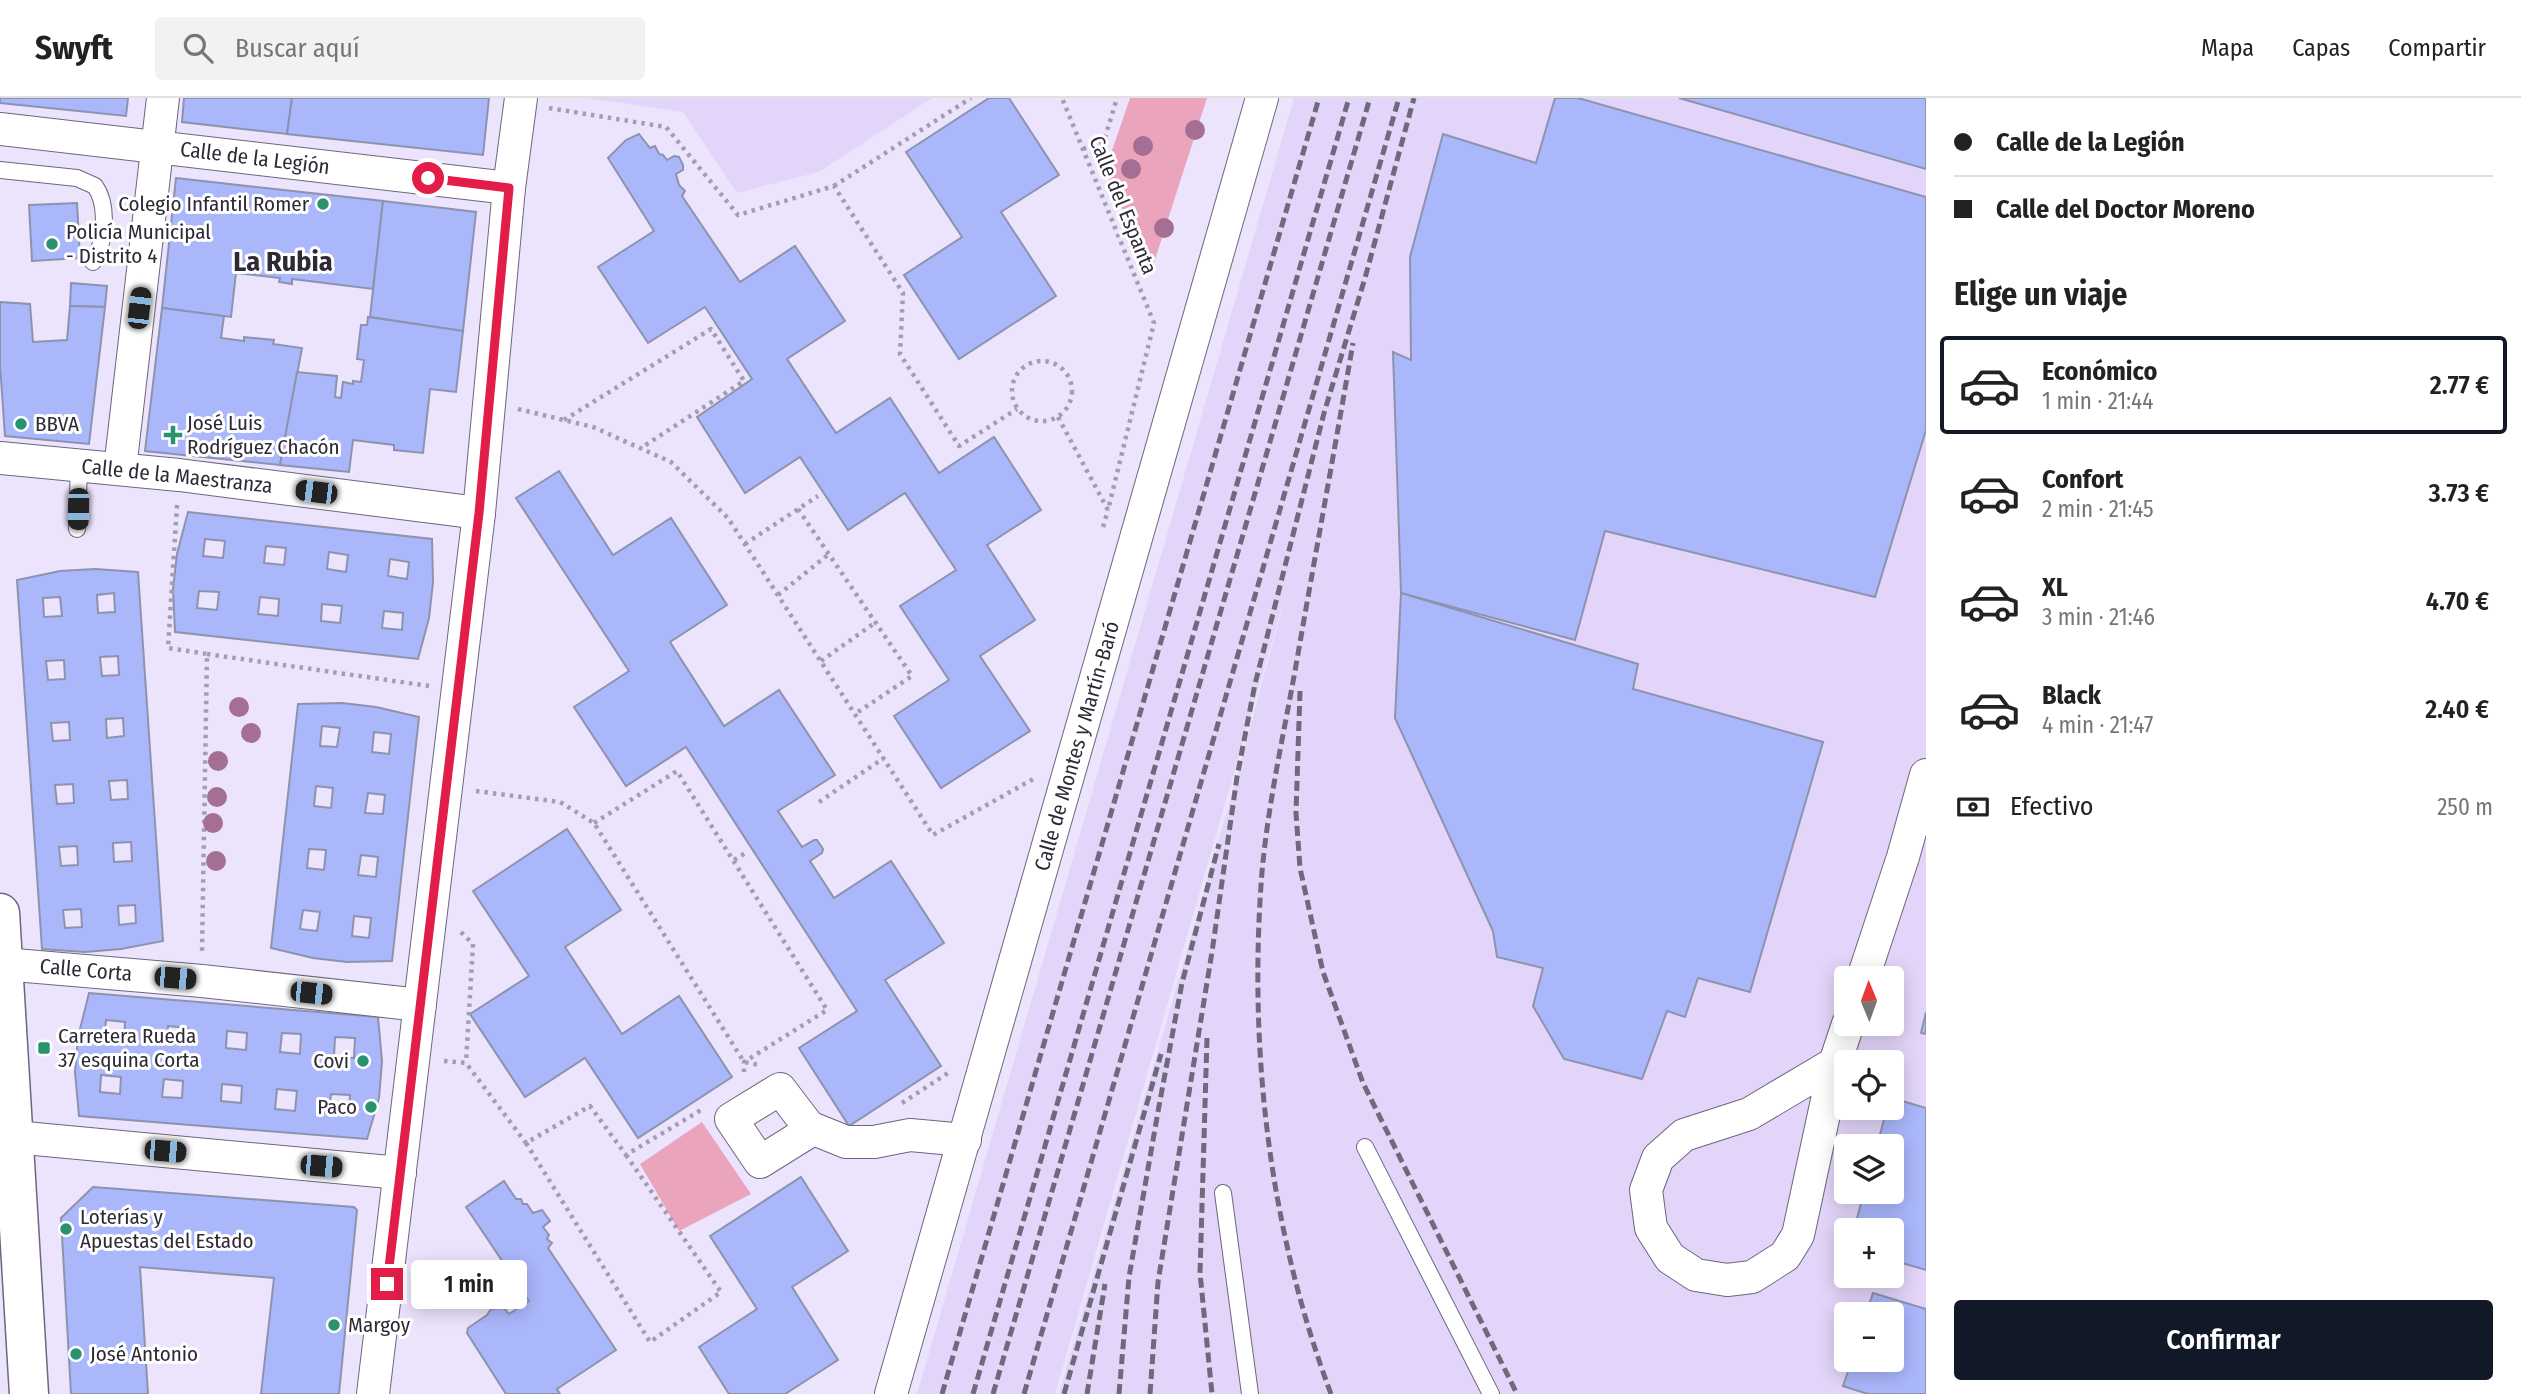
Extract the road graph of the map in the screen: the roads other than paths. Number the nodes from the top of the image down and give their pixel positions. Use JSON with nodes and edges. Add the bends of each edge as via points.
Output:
{"nodes":[{"id":1,"x":163,"y":98,"type":"edge"},
{"id":2,"x":1262,"y":98,"type":"edge"},
{"id":3,"x":520,"y":101,"type":"edge"},
{"id":4,"x":0,"y":129,"type":"edge"},
{"id":5,"x":158,"y":147,"type":"junction"},
{"id":6,"x":0,"y":170,"type":"edge"},
{"id":7,"x":509,"y":188,"type":"junction"},
{"id":8,"x":93,"y":262,"type":"dead end"},
{"id":9,"x":0,"y":458,"type":"edge"},
{"id":10,"x":79,"y":465,"type":"junction"},
{"id":11,"x":120,"y":469,"type":"junction"},
{"id":12,"x":479,"y":513,"type":"junction"},
{"id":13,"x":77,"y":529,"type":"dead end"},
{"id":14,"x":1926,"y":775,"type":"edge"},
{"id":15,"x":1920,"y":816,"type":"edge"},
{"id":16,"x":1915,"y":861,"type":"edge"},
{"id":17,"x":0,"y":913,"type":"edge"},
{"id":18,"x":3,"y":964,"type":"junction"},
{"id":19,"x":1868,"y":966,"type":"edge"},
{"id":20,"x":420,"y":1005,"type":"junction"},
{"id":21,"x":1835,"y":1063,"type":"joint"},
{"id":22,"x":813,"y":1129,"type":"dead end"},
{"id":23,"x":965,"y":1140,"type":"junction"},
{"id":24,"x":1366,"y":1147,"type":"dead end"},
{"id":25,"x":10,"y":1161,"type":"edge"},
{"id":26,"x":400,"y":1173,"type":"junction"},
{"id":27,"x":1223,"y":1193,"type":"dead end"},
{"id":28,"x":29,"y":1394,"type":"edge"},
{"id":29,"x":373,"y":1394,"type":"edge"},
{"id":30,"x":891,"y":1394,"type":"edge"},
{"id":31,"x":1250,"y":1394,"type":"edge"},
{"id":32,"x":1491,"y":1394,"type":"edge"}],
"edges":[{"from":1,"to":5,"type":"street"},
{"from":2,"to":23,"type":"street","name":"Calle de Montes y Martín-Baró"},
{"from":3,"to":7,"type":"street"},
{"from":4,"to":5,"type":"street","name":"Calle de la Legión"},
{"from":5,"to":7,"type":"street","name":"Calle de la Legión"},
{"from":5,"to":11,"type":"street"},
{"from":6,"to":8,"type":"lane","via":[[77,178],[95,186],[104,217],[100,249]]},
{"from":7,"to":12,"type":"street"},
{"from":9,"to":10,"type":"street","name":"Calle de la Maestranza"},
{"from":10,"to":11,"type":"street","name":"Calle de la Maestranza"},
{"from":10,"to":13,"type":"lane"},
{"from":11,"to":12,"type":"street","name":"Calle de la Maestranza"},
{"from":12,"to":20,"type":"street"},
{"from":14,"to":15,"type":"street"},
{"from":15,"to":16,"type":"street"},
{"from":16,"to":19,"type":"street"},
{"from":17,"to":18,"type":"street"},
{"from":18,"to":20,"type":"street","name":"Calle Corta"},
{"from":18,"to":25,"type":"street"},
{"from":20,"to":26,"type":"street"},
{"from":21,"to":21,"type":"street","via":[[1749,1114],[1684,1135],[1658,1158],[1646,1190],[1651,1228],[1670,1258],[1696,1275],[1727,1280],[1752,1277],[1785,1256],[1798,1235]]},
{"from":22,"to":23,"type":"street","via":[[846,1142],[910,1135]]},
{"from":23,"to":30,"type":"street","name":"Calle de Montes y Martín-Baró"},
{"from":24,"to":32,"type":"lane"},
{"from":25,"to":26,"type":"street"},
{"from":25,"to":28,"type":"street"},
{"from":26,"to":29,"type":"street"},
{"from":27,"to":31,"type":"lane"}]}
